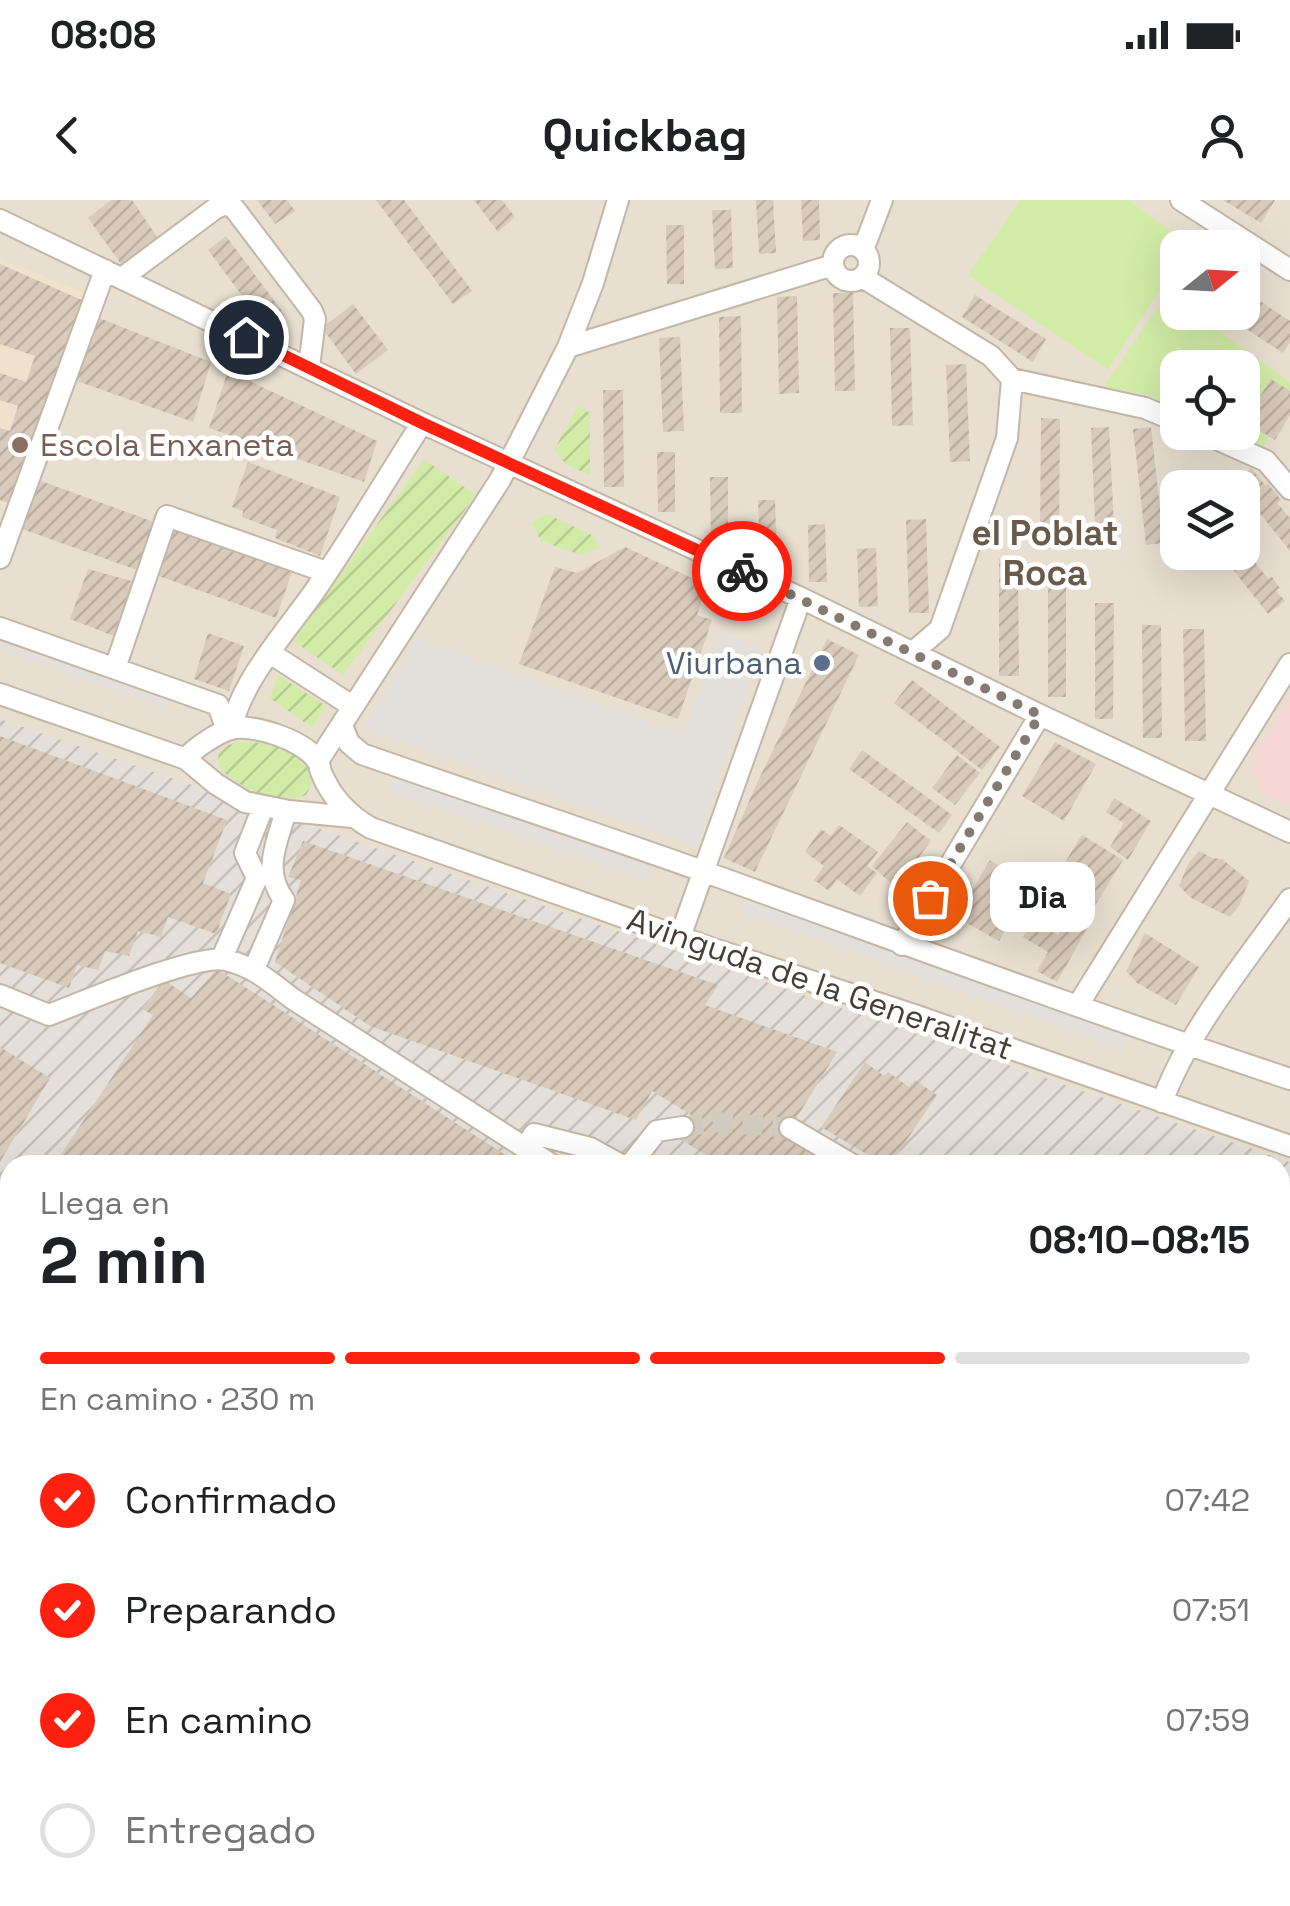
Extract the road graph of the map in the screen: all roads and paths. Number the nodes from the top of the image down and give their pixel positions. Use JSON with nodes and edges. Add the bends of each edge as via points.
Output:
{"nodes":[{"id":1,"x":618,"y":200,"type":"edge"},
{"id":2,"x":882,"y":200,"type":"edge"},
{"id":3,"x":1181,"y":200,"type":"edge"},
{"id":4,"x":0,"y":220,"type":"edge"},
{"id":5,"x":863,"y":250,"type":"junction"},
{"id":6,"x":1288,"y":264,"type":"edge"},
{"id":7,"x":833,"y":265,"type":"junction"},
{"id":8,"x":113,"y":274,"type":"junction"},
{"id":9,"x":862,"y":276,"type":"junction"},
{"id":10,"x":568,"y":347,"type":"junction"},
{"id":11,"x":309,"y":367,"type":"junction"},
{"id":12,"x":1012,"y":380,"type":"junction"},
{"id":13,"x":1160,"y":414,"type":"edge"},
{"id":14,"x":422,"y":423,"type":"junction"},
{"id":15,"x":1241,"y":450,"type":"edge"},
{"id":16,"x":508,"y":462,"type":"junction"},
{"id":17,"x":1290,"y":490,"type":"edge"},
{"id":18,"x":0,"y":558,"type":"edge"},
{"id":19,"x":326,"y":572,"type":"junction"},
{"id":20,"x":800,"y":598,"type":"junction"},
{"id":21,"x":0,"y":628,"type":"edge"},
{"id":22,"x":940,"y":629,"type":"junction"},
{"id":23,"x":270,"y":652,"type":"junction"},
{"id":24,"x":913,"y":652,"type":"junction"},
{"id":25,"x":1290,"y":664,"type":"edge"},
{"id":26,"x":115,"y":668,"type":"junction"},
{"id":27,"x":952,"y":671,"type":"junction"},
{"id":28,"x":0,"y":694,"type":"edge"},
{"id":29,"x":1040,"y":715,"type":"junction"},
{"id":30,"x":347,"y":716,"type":"junction"},
{"id":31,"x":224,"y":733,"type":"junction"},
{"id":32,"x":186,"y":759,"type":"junction"},
{"id":33,"x":319,"y":765,"type":"junction"},
{"id":34,"x":216,"y":784,"type":"junction"},
{"id":35,"x":1210,"y":796,"type":"junction"},
{"id":36,"x":263,"y":807,"type":"junction"},
{"id":37,"x":287,"y":811,"type":"junction"},
{"id":38,"x":352,"y":818,"type":"junction"},
{"id":39,"x":1290,"y":832,"type":"edge"},
{"id":40,"x":703,"y":872,"type":"junction"},
{"id":41,"x":1290,"y":899,"type":"edge"},
{"id":42,"x":680,"y":936,"type":"junction"},
{"id":43,"x":902,"y":945,"type":"junction"},
{"id":44,"x":222,"y":958,"type":"junction"},
{"id":45,"x":254,"y":970,"type":"junction"},
{"id":46,"x":0,"y":995,"type":"edge"},
{"id":47,"x":1078,"y":1005,"type":"junction"},
{"id":48,"x":1188,"y":1046,"type":"junction"},
{"id":49,"x":1290,"y":1079,"type":"edge"},
{"id":50,"x":1162,"y":1102,"type":"junction"},
{"id":51,"x":683,"y":1127,"type":"tunnel mouth"},
{"id":52,"x":790,"y":1128,"type":"tunnel mouth"},
{"id":53,"x":1290,"y":1146,"type":"edge"},
{"id":54,"x":525,"y":1148,"type":"junction"},
{"id":55,"x":536,"y":1155,"type":"edge"},
{"id":56,"x":603,"y":1155,"type":"edge"},
{"id":57,"x":638,"y":1155,"type":"edge"},
{"id":58,"x":836,"y":1155,"type":"edge"}],
"edges":[{"from":1,"to":10,"type":"street"},
{"from":2,"to":5,"type":"street"},
{"from":3,"to":6,"type":"street"},
{"from":4,"to":8,"type":"street"},
{"from":5,"to":7,"type":"street","via":[[844,246]]},
{"from":5,"to":9,"type":"street","via":[[869,264]]},
{"from":7,"to":9,"type":"street","via":[[843,279]]},
{"from":7,"to":10,"type":"street"},
{"from":8,"to":11,"type":"street"},
{"from":8,"to":11,"type":"street","via":[[226,204],[307,301],[314,319]]},
{"from":8,"to":18,"type":"street"},
{"from":9,"to":12,"type":"street","via":[[990,356]]},
{"from":10,"to":16,"type":"street"},
{"from":11,"to":14,"type":"street"},
{"from":12,"to":13,"type":"street"},
{"from":12,"to":22,"type":"street","via":[[1007,438]]},
{"from":14,"to":16,"type":"street"},
{"from":14,"to":19,"type":"street"},
{"from":15,"to":17,"type":"street","via":[[1266,461]]},
{"from":16,"to":20,"type":"street"},
{"from":16,"to":30,"type":"street"},
{"from":19,"to":23,"type":"street"},
{"from":19,"to":26,"type":"street","via":[[167,516]]},
{"from":20,"to":24,"type":"street"},
{"from":20,"to":40,"type":"street"},
{"from":21,"to":26,"type":"street"},
{"from":22,"to":24,"type":"street"},
{"from":22,"to":27,"type":"street"},
{"from":23,"to":30,"type":"street"},
{"from":23,"to":31,"type":"street"},
{"from":24,"to":27,"type":"street"},
{"from":25,"to":35,"type":"street"},
{"from":26,"to":31,"type":"street","via":[[218,705]]},
{"from":27,"to":29,"type":"street"},
{"from":28,"to":32,"type":"street"},
{"from":29,"to":35,"type":"street"},
{"from":29,"to":43,"type":"street"},
{"from":30,"to":33,"type":"street"},
{"from":30,"to":40,"type":"street","via":[[349,743],[362,754]]},
{"from":31,"to":32,"type":"street"},
{"from":31,"to":33,"type":"street","via":[[246,728],[277,735],[308,750]]},
{"from":31,"to":34,"type":"street","via":[[204,750],[202,764]]},
{"from":32,"to":34,"type":"street"},
{"from":33,"to":37,"type":"street","via":[[321,790],[310,804]]},
{"from":33,"to":38,"type":"street"},
{"from":34,"to":36,"type":"street"},
{"from":35,"to":39,"type":"street"},
{"from":35,"to":47,"type":"street"},
{"from":36,"to":37,"type":"street"},
{"from":36,"to":44,"type":"street","via":[[245,853],[257,878]]},
{"from":37,"to":38,"type":"street"},
{"from":37,"to":45,"type":"street","via":[[272,858],[274,887],[284,900]]},
{"from":38,"to":42,"type":"street","name":"Avinguda de la Generalitat"},
{"from":40,"to":42,"type":"street"},
{"from":40,"to":43,"type":"street"},
{"from":41,"to":48,"type":"street"},
{"from":42,"to":50,"type":"street","name":"Avinguda de la Generalitat"},
{"from":43,"to":47,"type":"street"},
{"from":44,"to":45,"type":"street"},
{"from":44,"to":46,"type":"street","via":[[48,1014]]},
{"from":45,"to":54,"type":"street"},
{"from":47,"to":48,"type":"street"},
{"from":48,"to":49,"type":"street"},
{"from":48,"to":50,"type":"street"},
{"from":50,"to":53,"type":"street","name":"Avinguda de la Generalitat"},
{"from":51,"to":57,"type":"street","via":[[657,1130]]},
{"from":52,"to":58,"type":"street"},
{"from":54,"to":55,"type":"street"},
{"from":54,"to":56,"type":"street","via":[[534,1134]]}]}
